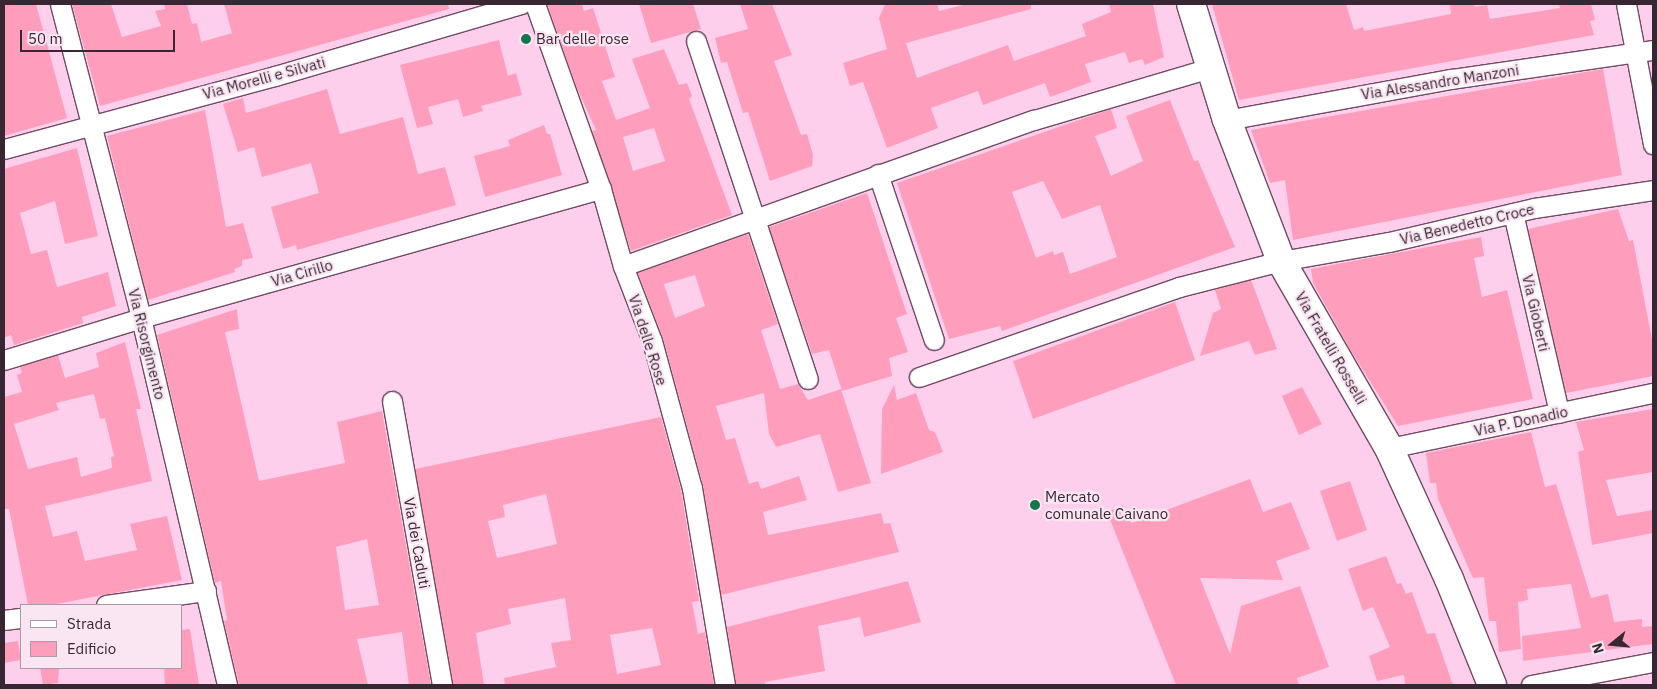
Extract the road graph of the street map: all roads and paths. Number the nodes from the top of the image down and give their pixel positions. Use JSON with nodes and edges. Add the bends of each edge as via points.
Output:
{"nodes":[{"id":1,"x":60,"y":4,"type":"edge"},
{"id":2,"x":522,"y":4,"type":"edge"},
{"id":3,"x":535,"y":4,"type":"edge"},
{"id":4,"x":1191,"y":4,"type":"edge"},
{"id":5,"x":1626,"y":4,"type":"edge"},
{"id":6,"x":696,"y":41,"type":"dead end"},
{"id":7,"x":1644,"y":51,"type":"edge"},
{"id":8,"x":1209,"y":68,"type":"junction"},
{"id":9,"x":1227,"y":120,"type":"junction"},
{"id":10,"x":91,"y":125,"type":"junction"},
{"id":11,"x":1653,"y":144,"type":"edge"},
{"id":12,"x":4,"y":149,"type":"edge"},
{"id":13,"x":878,"y":174,"type":"junction"},
{"id":14,"x":601,"y":190,"type":"junction"},
{"id":15,"x":1653,"y":190,"type":"edge"},
{"id":16,"x":1513,"y":213,"type":"junction"},
{"id":17,"x":756,"y":216,"type":"junction"},
{"id":18,"x":1281,"y":260,"type":"junction"},
{"id":19,"x":623,"y":266,"type":"junction"},
{"id":20,"x":141,"y":318,"type":"junction"},
{"id":21,"x":934,"y":340,"type":"dead end"},
{"id":22,"x":4,"y":360,"type":"edge"},
{"id":23,"x":919,"y":377,"type":"dead end"},
{"id":24,"x":808,"y":379,"type":"dead end"},
{"id":25,"x":1653,"y":393,"type":"edge"},
{"id":26,"x":392,"y":401,"type":"dead end"},
{"id":27,"x":1559,"y":413,"type":"junction"},
{"id":28,"x":1389,"y":448,"type":"junction"},
{"id":29,"x":206,"y":591,"type":"junction"},
{"id":30,"x":113,"y":604,"type":"edge"},
{"id":31,"x":20,"y":618,"type":"edge"},
{"id":32,"x":4,"y":620,"type":"edge"},
{"id":33,"x":1653,"y":662,"type":"edge"},
{"id":34,"x":228,"y":685,"type":"edge"},
{"id":35,"x":442,"y":685,"type":"edge"},
{"id":36,"x":725,"y":685,"type":"edge"},
{"id":37,"x":1492,"y":685,"type":"edge"},
{"id":38,"x":1531,"y":685,"type":"edge"}],
"edges":[{"from":1,"to":10,"type":"street","name":"Via Risorgimento"},
{"from":2,"to":10,"type":"street","name":"Via Morelli e Silvati"},
{"from":3,"to":14,"type":"street","name":"Via delle Rose"},
{"from":4,"to":8,"type":"main road","name":"Via Fratelli Rosselli"},
{"from":5,"to":7,"type":"street"},
{"from":6,"to":17,"type":"street"},
{"from":7,"to":9,"type":"street","name":"Via Alessandro Manzoni","via":[[1450,79]]},
{"from":7,"to":11,"type":"street"},
{"from":8,"to":9,"type":"main road","name":"Via Fratelli Rosselli"},
{"from":8,"to":13,"type":"street","via":[[1034,120]]},
{"from":9,"to":18,"type":"main road","name":"Via Fratelli Rosselli"},
{"from":10,"to":12,"type":"street","name":"Via Morelli e Silvati"},
{"from":10,"to":20,"type":"street","name":"Via Risorgimento"},
{"from":13,"to":17,"type":"street"},
{"from":13,"to":21,"type":"street"},
{"from":14,"to":19,"type":"street","name":"Via delle Rose"},
{"from":14,"to":20,"type":"street","name":"Via Cirillo"},
{"from":15,"to":16,"type":"street","name":"Via Benedetto Croce"},
{"from":16,"to":18,"type":"street","name":"Via Benedetto Croce","via":[[1389,242]]},
{"from":16,"to":27,"type":"street","name":"Via Gioberti"},
{"from":17,"to":19,"type":"street"},
{"from":17,"to":24,"type":"street"},
{"from":18,"to":23,"type":"street","name":"Via Benedetto Croce","via":[[1179,287]]},
{"from":18,"to":28,"type":"main road","name":"Via Fratelli Rosselli"},
{"from":19,"to":36,"type":"street","name":"Via delle Rose","via":[[652,341],[692,488]]},
{"from":20,"to":22,"type":"street","name":"Via Cirillo"},
{"from":20,"to":29,"type":"street","name":"Via Risorgimento"},
{"from":25,"to":27,"type":"street","name":"Via P. Donadio"},
{"from":26,"to":35,"type":"street","name":"Via dei Caduti"},
{"from":27,"to":28,"type":"street","name":"Via P. Donadio"},
{"from":28,"to":37,"type":"main road","name":"Via Fratelli Rosselli","via":[[1450,579]]},
{"from":29,"to":30,"type":"street"},
{"from":29,"to":34,"type":"street","name":"Via Risorgimento"},
{"from":31,"to":32,"type":"street"},
{"from":33,"to":38,"type":"street"}]}
